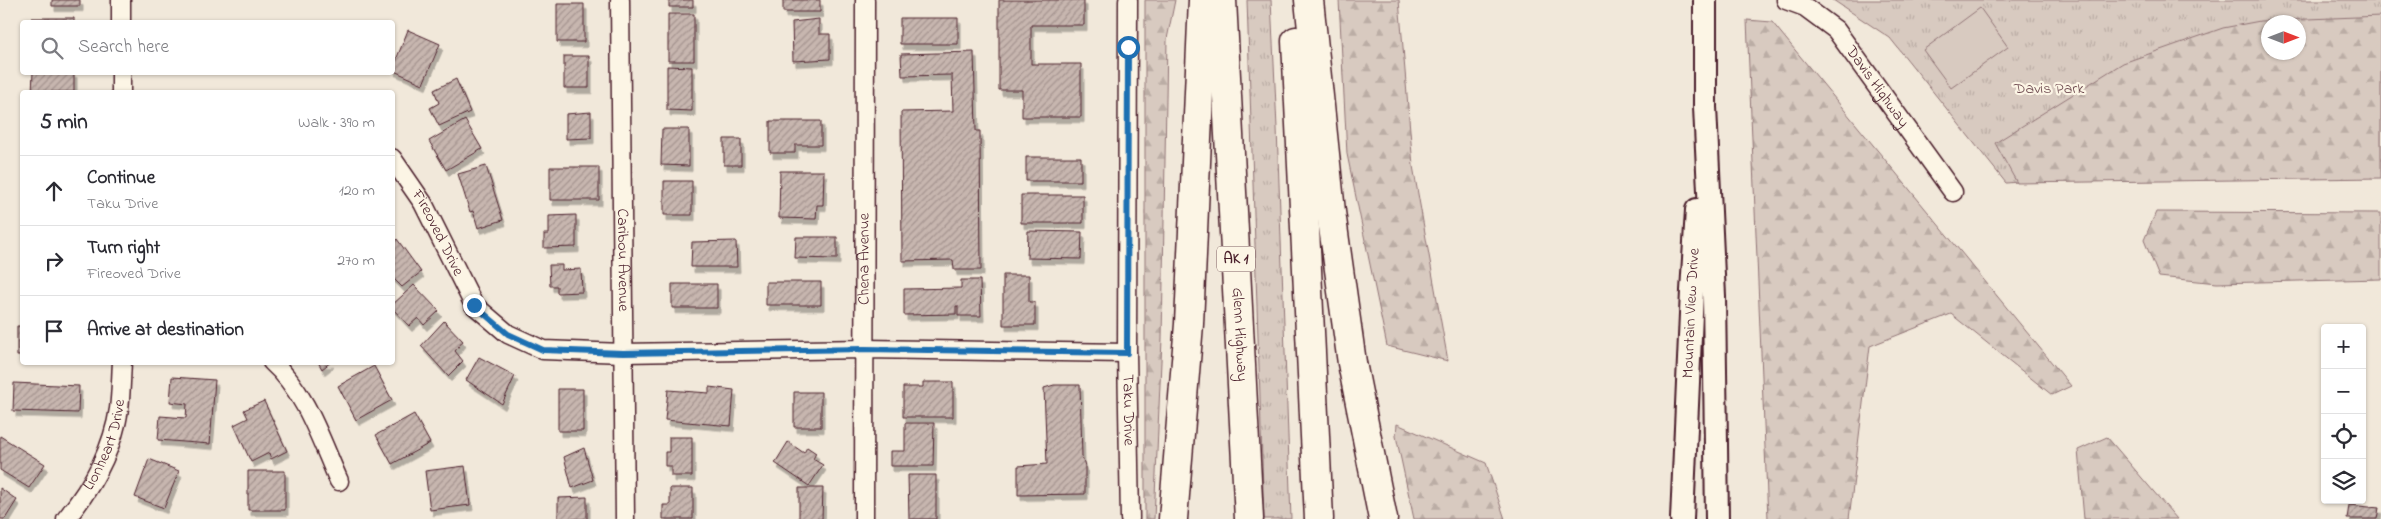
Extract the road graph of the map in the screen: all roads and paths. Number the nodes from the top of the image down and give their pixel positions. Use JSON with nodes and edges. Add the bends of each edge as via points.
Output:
{"nodes":[{"id":1,"x":122,"y":0,"type":"edge"},
{"id":2,"x":620,"y":0,"type":"edge"},
{"id":3,"x":865,"y":0,"type":"edge"},
{"id":4,"x":1128,"y":0,"type":"edge"},
{"id":5,"x":1203,"y":0,"type":"edge"},
{"id":6,"x":1222,"y":0,"type":"edge"},
{"id":7,"x":1294,"y":0,"type":"edge"},
{"id":8,"x":1309,"y":0,"type":"edge"},
{"id":9,"x":1705,"y":0,"type":"edge"},
{"id":10,"x":1786,"y":0,"type":"edge"},
{"id":11,"x":121,"y":20,"type":"edge"},
{"id":12,"x":121,"y":75,"type":"edge"},
{"id":13,"x":121,"y":90,"type":"edge"},
{"id":14,"x":1705,"y":106,"type":"junction"},
{"id":15,"x":395,"y":162,"type":"edge"},
{"id":16,"x":1953,"y":192,"type":"dead end"},
{"id":17,"x":865,"y":349,"type":"junction"},
{"id":18,"x":623,"y":353,"type":"junction"},
{"id":19,"x":1127,"y":353,"type":"junction"},
{"id":20,"x":122,"y":365,"type":"edge"},
{"id":21,"x":276,"y":365,"type":"edge"},
{"id":22,"x":339,"y":482,"type":"dead end"},
{"id":23,"x":66,"y":519,"type":"edge"},
{"id":24,"x":625,"y":519,"type":"edge"},
{"id":25,"x":864,"y":519,"type":"edge"},
{"id":26,"x":1130,"y":519,"type":"edge"},
{"id":27,"x":1173,"y":519,"type":"edge"},
{"id":28,"x":1249,"y":519,"type":"edge"},
{"id":29,"x":1319,"y":519,"type":"edge"},
{"id":30,"x":1383,"y":519,"type":"edge"},
{"id":31,"x":1682,"y":519,"type":"edge"},
{"id":32,"x":1717,"y":519,"type":"edge"}],
"edges":[{"from":1,"to":11,"type":"street"},
{"from":2,"to":18,"type":"street","name":"Caribou Avenue"},
{"from":3,"to":17,"type":"street","name":"Chena Avenue"},
{"from":4,"to":19,"type":"street","name":"Taku Drive"},
{"from":5,"to":27,"type":"highway","via":[[1189,324]]},
{"from":6,"to":28,"type":"highway","name":"Glenn Highway","number":"AK 1"},
{"from":7,"to":29,"type":"highway"},
{"from":8,"to":30,"type":"highway","via":[[1331,212],[1352,362]]},
{"from":9,"to":14,"type":"street","name":"Mountain View Drive"},
{"from":10,"to":16,"type":"street","name":"Davis Highway","via":[[1805,7],[1836,30]]},
{"from":12,"to":13,"type":"street"},
{"from":14,"to":31,"type":"street","name":"Mountain View Drive","via":[[1692,291]]},
{"from":14,"to":32,"type":"street","name":"Mountain View Drive","via":[[1714,296]]},
{"from":15,"to":18,"type":"street","name":"Fireoved Drive","via":[[423,203],[474,305],[508,334],[543,350]]},
{"from":17,"to":18,"type":"street","name":"Fireoved Drive"},
{"from":17,"to":19,"type":"street","name":"Fireoved Drive"},
{"from":17,"to":25,"type":"street","name":"Chena Avenue"},
{"from":18,"to":24,"type":"street","name":"Caribou Avenue"},
{"from":19,"to":26,"type":"street","name":"Taku Drive"},
{"from":20,"to":23,"type":"street","name":"Lionheart Drive","via":[[119,410],[106,454],[87,493]]},
{"from":21,"to":22,"type":"street","via":[[286,374],[301,398]]}]}
